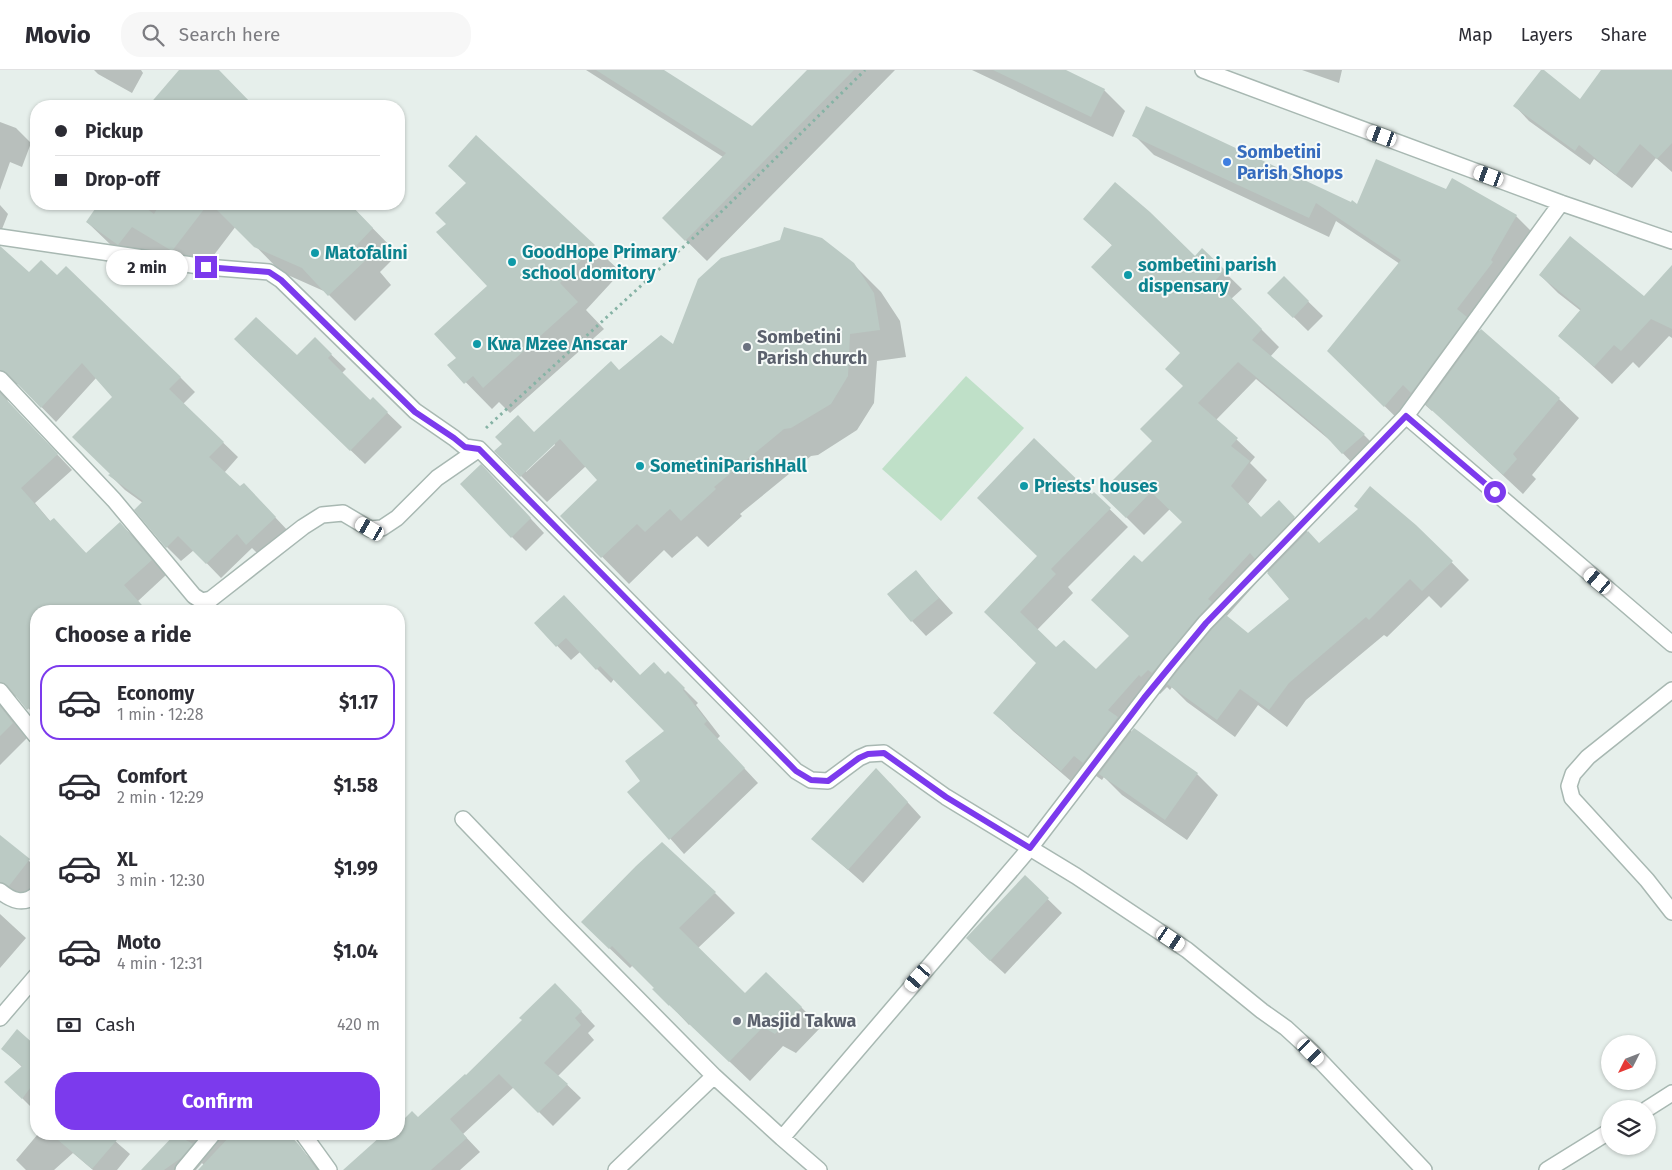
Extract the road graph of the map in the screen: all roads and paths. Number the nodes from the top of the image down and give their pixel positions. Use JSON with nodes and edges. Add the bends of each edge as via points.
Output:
{"nodes":[{"id":1,"x":865,"y":70,"type":"edge"},
{"id":2,"x":1203,"y":70,"type":"edge"},
{"id":3,"x":1560,"y":203,"type":"junction"},
{"id":4,"x":1669,"y":234,"type":"edge"},
{"id":5,"x":0,"y":237,"type":"edge"},
{"id":6,"x":0,"y":379,"type":"edge"},
{"id":7,"x":1406,"y":416,"type":"junction"},
{"id":8,"x":472,"y":448,"type":"junction"},
{"id":9,"x":205,"y":605,"type":"edge"},
{"id":10,"x":207,"y":605,"type":"edge"},
{"id":11,"x":1672,"y":644,"type":"edge"},
{"id":12,"x":1672,"y":690,"type":"edge"},
{"id":13,"x":0,"y":691,"type":"edge"},
{"id":14,"x":30,"y":728,"type":"edge"},
{"id":15,"x":463,"y":819,"type":"dead end"},
{"id":16,"x":1030,"y":848,"type":"junction"},
{"id":17,"x":0,"y":891,"type":"edge"},
{"id":18,"x":30,"y":900,"type":"edge"},
{"id":19,"x":1672,"y":912,"type":"edge"},
{"id":20,"x":30,"y":983,"type":"edge"},
{"id":21,"x":0,"y":1018,"type":"edge"},
{"id":22,"x":714,"y":1076,"type":"junction"},
{"id":23,"x":1672,"y":1093,"type":"edge"},
{"id":24,"x":1656,"y":1103,"type":"edge"},
{"id":25,"x":1601,"y":1137,"type":"edge"},
{"id":26,"x":782,"y":1138,"type":"junction"},
{"id":27,"x":208,"y":1140,"type":"edge"},
{"id":28,"x":307,"y":1140,"type":"edge"},
{"id":29,"x":183,"y":1170,"type":"edge"},
{"id":30,"x":329,"y":1170,"type":"edge"},
{"id":31,"x":616,"y":1170,"type":"edge"},
{"id":32,"x":819,"y":1170,"type":"edge"},
{"id":33,"x":1424,"y":1170,"type":"edge"},
{"id":34,"x":1547,"y":1170,"type":"edge"}],
"edges":[{"from":1,"to":8,"type":"path"},
{"from":2,"to":3,"type":"street"},
{"from":3,"to":4,"type":"street"},
{"from":3,"to":7,"type":"street"},
{"from":5,"to":8,"type":"street","via":[[206,267],[269,272],[281,280],[415,412]]},
{"from":6,"to":9,"type":"street","via":[[114,500]]},
{"from":7,"to":11,"type":"street"},
{"from":7,"to":16,"type":"street","via":[[1206,623],[1144,698]]},
{"from":8,"to":10,"type":"street","via":[[382,528],[370,529],[343,513],[322,515]]},
{"from":8,"to":16,"type":"street","via":[[796,771],[811,780],[828,781],[864,756],[884,753],[946,797]]},
{"from":12,"to":19,"type":"street","via":[[1588,758],[1572,774],[1569,786],[1572,798]]},
{"from":13,"to":14,"type":"street"},
{"from":15,"to":22,"type":"street"},
{"from":16,"to":26,"type":"street"},
{"from":16,"to":33,"type":"street","via":[[1186,950],[1286,1028]]},
{"from":17,"to":18,"type":"street","via":[[22,902]]},
{"from":20,"to":21,"type":"street"},
{"from":22,"to":26,"type":"street"},
{"from":22,"to":31,"type":"street"},
{"from":23,"to":24,"type":"street"},
{"from":25,"to":34,"type":"street"},
{"from":26,"to":32,"type":"street"},
{"from":27,"to":29,"type":"street"},
{"from":28,"to":30,"type":"street"}]}
